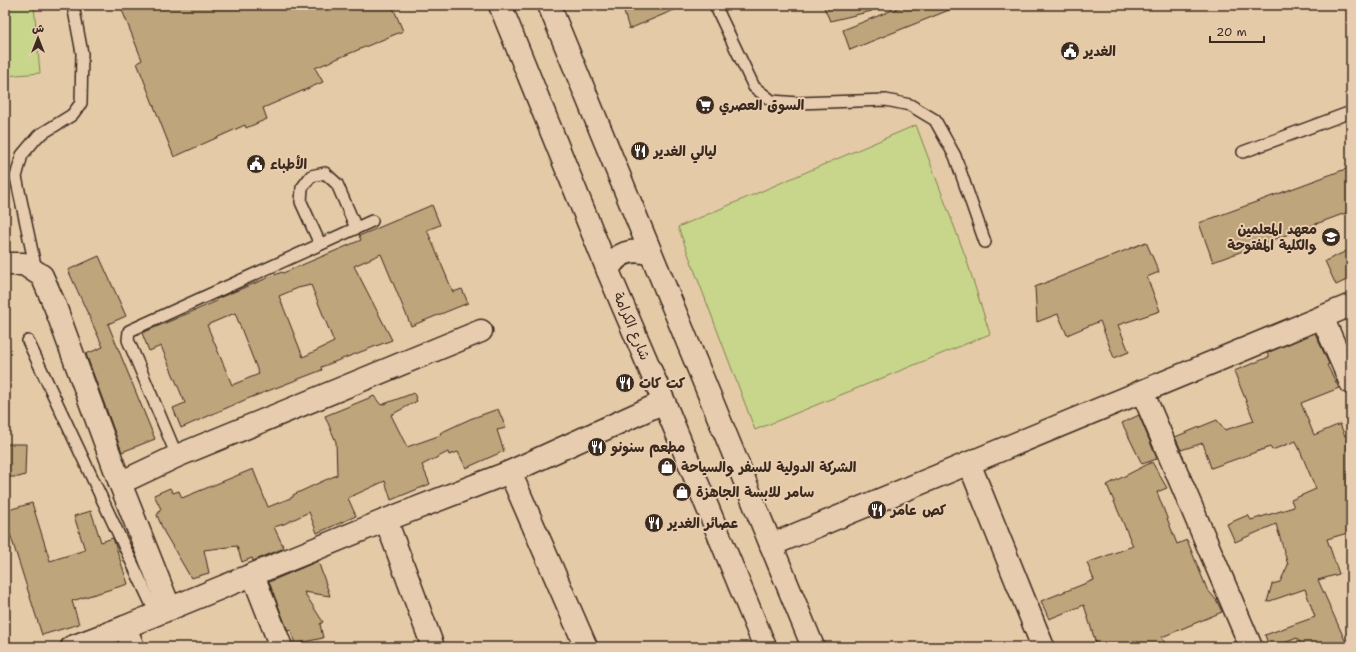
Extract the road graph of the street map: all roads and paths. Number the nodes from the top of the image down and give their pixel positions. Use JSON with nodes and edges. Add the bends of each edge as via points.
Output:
{"nodes":[{"id":1,"x":73,"y":5,"type":"edge"},
{"id":2,"x":500,"y":5,"type":"edge"},
{"id":3,"x":549,"y":5,"type":"edge"},
{"id":4,"x":715,"y":5,"type":"edge"},
{"id":5,"x":1351,"y":112,"type":"edge"},
{"id":6,"x":1243,"y":152,"type":"dead end"},
{"id":7,"x":372,"y":222,"type":"dead end"},
{"id":8,"x":356,"y":228,"type":"junction"},
{"id":9,"x":984,"y":242,"type":"dead end"},
{"id":10,"x":320,"y":244,"type":"junction"},
{"id":11,"x":651,"y":254,"type":"junction"},
{"id":12,"x":5,"y":264,"type":"edge"},
{"id":13,"x":608,"y":271,"type":"junction"},
{"id":14,"x":36,"y":272,"type":"junction"},
{"id":15,"x":1351,"y":305,"type":"edge"},
{"id":16,"x":1322,"y":317,"type":"junction"},
{"id":17,"x":481,"y":331,"type":"dead end"},
{"id":18,"x":28,"y":341,"type":"dead end"},
{"id":19,"x":1351,"y":383,"type":"edge"},
{"id":20,"x":1142,"y":391,"type":"junction"},
{"id":21,"x":664,"y":402,"type":"junction"},
{"id":22,"x":177,"y":456,"type":"junction"},
{"id":23,"x":968,"y":463,"type":"junction"},
{"id":24,"x":510,"y":472,"type":"junction"},
{"id":25,"x":120,"y":483,"type":"junction"},
{"id":26,"x":386,"y":520,"type":"junction"},
{"id":27,"x":771,"y":545,"type":"junction"},
{"id":28,"x":253,"y":575,"type":"junction"},
{"id":29,"x":163,"y":612,"type":"junction"},
{"id":30,"x":125,"y":627,"type":"junction"},
{"id":31,"x":72,"y":647,"type":"edge"},
{"id":32,"x":133,"y":647,"type":"edge"},
{"id":33,"x":281,"y":647,"type":"edge"},
{"id":34,"x":433,"y":647,"type":"edge"},
{"id":35,"x":586,"y":647,"type":"edge"},
{"id":36,"x":765,"y":647,"type":"edge"},
{"id":37,"x":813,"y":647,"type":"edge"},
{"id":38,"x":1043,"y":647,"type":"edge"},
{"id":39,"x":1251,"y":647,"type":"edge"}],
"edges":[{"from":1,"to":14,"type":"lane","via":[[82,53],[81,103],[72,115],[38,136],[22,155],[16,177]]},
{"from":2,"to":13,"type":"street","name":"شارع الكرامة"},
{"from":3,"to":11,"type":"street"},
{"from":4,"to":9,"type":"lane","via":[[754,87],[772,101],[798,103],[886,100],[910,105],[935,120],[955,156]]},
{"from":5,"to":6,"type":"lane"},
{"from":7,"to":8,"type":"lane"},
{"from":8,"to":10,"type":"lane"},
{"from":8,"to":10,"type":"lane","via":[[337,184],[325,173],[311,176],[302,188],[301,202]]},
{"from":10,"to":22,"type":"lane","via":[[129,331],[128,340]]},
{"from":11,"to":13,"type":"street","via":[[638,251],[625,253],[617,257]]},
{"from":11,"to":27,"type":"street"},
{"from":12,"to":14,"type":"street","via":[[24,264]]},
{"from":13,"to":21,"type":"street","name":"شارع الكرامة"},
{"from":14,"to":25,"type":"street","via":[[42,276],[55,306]]},
{"from":15,"to":16,"type":"street"},
{"from":16,"to":19,"type":"street"},
{"from":16,"to":20,"type":"street"},
{"from":17,"to":22,"type":"street"},
{"from":18,"to":29,"type":"lane"},
{"from":20,"to":23,"type":"street"},
{"from":20,"to":39,"type":"street"},
{"from":21,"to":24,"type":"street"},
{"from":21,"to":36,"type":"street","name":"شارع الكرامة"},
{"from":22,"to":25,"type":"street"},
{"from":23,"to":27,"type":"street"},
{"from":23,"to":38,"type":"street"},
{"from":24,"to":26,"type":"street"},
{"from":24,"to":35,"type":"street"},
{"from":25,"to":29,"type":"street"},
{"from":26,"to":28,"type":"street"},
{"from":26,"to":34,"type":"street"},
{"from":27,"to":37,"type":"street"},
{"from":28,"to":29,"type":"street"},
{"from":28,"to":33,"type":"street"},
{"from":29,"to":30,"type":"street"},
{"from":30,"to":31,"type":"street"},
{"from":30,"to":32,"type":"street"}]}
